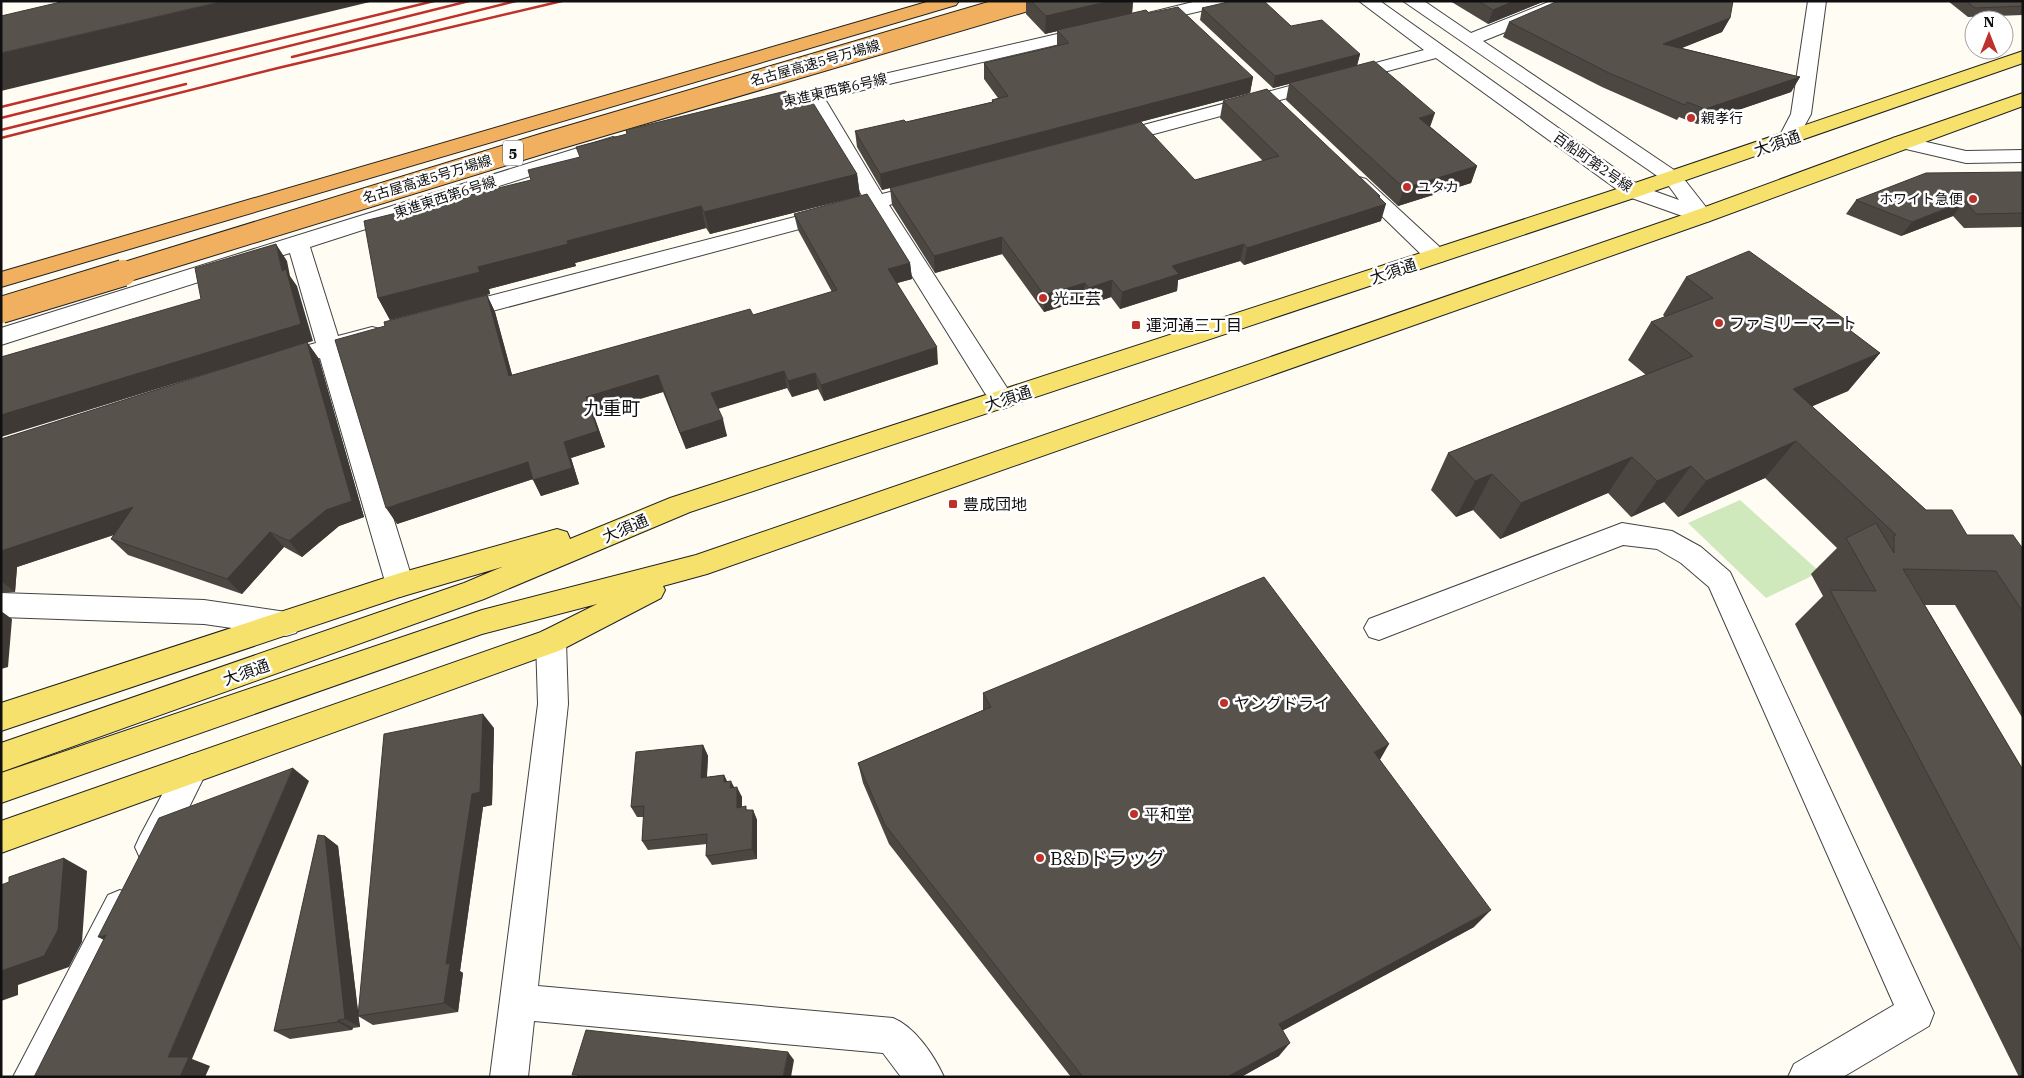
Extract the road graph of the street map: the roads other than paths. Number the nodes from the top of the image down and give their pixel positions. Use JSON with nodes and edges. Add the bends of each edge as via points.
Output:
{"nodes":[{"id":1,"x":950,"y":1,"type":"edge"},
{"id":2,"x":1010,"y":1,"type":"edge"},
{"id":3,"x":1027,"y":1,"type":"edge"},
{"id":4,"x":1220,"y":1,"type":"edge"},
{"id":5,"x":1412,"y":1,"type":"edge"},
{"id":6,"x":1567,"y":1,"type":"edge"},
{"id":7,"x":1817,"y":1,"type":"edge"},
{"id":8,"x":1369,"y":4,"type":"edge"},
{"id":9,"x":1130,"y":23,"type":"edge"},
{"id":10,"x":1110,"y":27,"type":"edge"},
{"id":11,"x":1471,"y":40,"type":"junction"},
{"id":12,"x":1438,"y":52,"type":"junction"},
{"id":13,"x":2023,"y":57,"type":"edge"},
{"id":14,"x":814,"y":85,"type":"junction"},
{"id":15,"x":2023,"y":99,"type":"edge"},
{"id":16,"x":736,"y":113,"type":"edge"},
{"id":17,"x":640,"y":135,"type":"edge"},
{"id":18,"x":1788,"y":139,"type":"junction"},
{"id":19,"x":1900,"y":142,"type":"junction"},
{"id":20,"x":1096,"y":144,"type":"edge"},
{"id":21,"x":2023,"y":156,"type":"edge"},
{"id":22,"x":1344,"y":170,"type":"edge"},
{"id":23,"x":1673,"y":178,"type":"junction"},
{"id":24,"x":944,"y":184,"type":"edge"},
{"id":25,"x":1633,"y":191,"type":"junction"},
{"id":26,"x":876,"y":202,"type":"junction"},
{"id":27,"x":1702,"y":216,"type":"junction"},
{"id":28,"x":298,"y":244,"type":"junction"},
{"id":29,"x":1436,"y":256,"type":"junction"},
{"id":30,"x":1,"y":280,"type":"edge"},
{"id":31,"x":1,"y":310,"type":"edge"},
{"id":32,"x":432,"y":319,"type":"edge"},
{"id":33,"x":394,"y":329,"type":"edge"},
{"id":34,"x":1,"y":337,"type":"edge"},
{"id":35,"x":328,"y":346,"type":"junction"},
{"id":36,"x":254,"y":370,"type":"edge"},
{"id":37,"x":1002,"y":400,"type":"junction"},
{"id":38,"x":680,"y":505,"type":"junction"},
{"id":39,"x":697,"y":566,"type":"junction"},
{"id":40,"x":400,"y":585,"type":"junction"},
{"id":41,"x":1,"y":605,"type":"edge"},
{"id":42,"x":286,"y":624,"type":"junction"},
{"id":43,"x":1379,"y":628,"type":"dead end"},
{"id":44,"x":551,"y":641,"type":"junction"},
{"id":45,"x":1,"y":717,"type":"edge"},
{"id":46,"x":1,"y":758,"type":"edge"},
{"id":47,"x":192,"y":769,"type":"junction"},
{"id":48,"x":1,"y":788,"type":"edge"},
{"id":49,"x":1,"y":837,"type":"edge"},
{"id":50,"x":518,"y":1002,"type":"junction"},
{"id":51,"x":32,"y":1077,"type":"edge"},
{"id":52,"x":509,"y":1077,"type":"edge"},
{"id":53,"x":925,"y":1077,"type":"edge"},
{"id":54,"x":1807,"y":1077,"type":"edge"}],
"edges":[{"from":1,"to":30,"type":"highway","name":"名古屋高速5号万場線","number":"5"},
{"from":2,"to":14,"type":"street","via":[[826,55]]},
{"from":3,"to":31,"type":"highway","name":"名古屋高速5号万場線","number":"5","bridge":true,"via":[[558,139]]},
{"from":4,"to":9,"type":"street","via":[[1185,18]]},
{"from":5,"to":11,"type":"street","name":"百船町第2号線"},
{"from":6,"to":11,"type":"street"},
{"from":7,"to":18,"type":"street","via":[[1801,114]]},
{"from":8,"to":12,"type":"street","name":"百船町第2号線"},
{"from":10,"to":14,"type":"street","name":"東進東西第6号線"},
{"from":11,"to":23,"type":"street","name":"百船町第2号線"},
{"from":12,"to":20,"type":"street"},
{"from":12,"to":25,"type":"street","name":"百船町第2号線"},
{"from":13,"to":18,"type":"main road","name":"大須通"},
{"from":14,"to":16,"type":"street","name":"東進東西第6号線"},
{"from":14,"to":26,"type":"street"},
{"from":15,"to":19,"type":"main road","name":"大須通"},
{"from":17,"to":28,"type":"street","name":"東進東西第6号線"},
{"from":18,"to":23,"type":"main road","name":"大須通"},
{"from":19,"to":21,"type":"street","via":[[1966,157]]},
{"from":19,"to":27,"type":"main road","name":"大須通"},
{"from":22,"to":29,"type":"street"},
{"from":23,"to":25,"type":"main road","name":"大須通"},
{"from":23,"to":27,"type":"street","name":"百船町第2号線"},
{"from":24,"to":26,"type":"street"},
{"from":25,"to":27,"type":"street","name":"百船町第2号線"},
{"from":25,"to":29,"type":"main road","name":"大須通"},
{"from":26,"to":32,"type":"street"},
{"from":26,"to":37,"type":"street"},
{"from":27,"to":39,"type":"main road","name":"大須通"},
{"from":28,"to":34,"type":"street","name":"東進東西第6号線"},
{"from":28,"to":35,"type":"street"},
{"from":29,"to":37,"type":"main road","name":"大須通"},
{"from":33,"to":35,"type":"street"},
{"from":35,"to":36,"type":"street"},
{"from":35,"to":40,"type":"street"},
{"from":37,"to":38,"type":"main road","name":"大須通"},
{"from":38,"to":40,"type":"main road"},
{"from":38,"to":46,"type":"main road","name":"大須通","via":[[474,591]]},
{"from":39,"to":44,"type":"main road"},
{"from":39,"to":48,"type":"main road","name":"大須通","via":[[482,622]]},
{"from":40,"to":42,"type":"main road"},
{"from":41,"to":42,"type":"street","via":[[204,612]]},
{"from":42,"to":45,"type":"main road"},
{"from":43,"to":54,"type":"street","via":[[1622,534],[1662,538],[1691,555],[1720,580],[1916,1013]]},
{"from":44,"to":47,"type":"main road"},
{"from":44,"to":50,"type":"street","via":[[553,704]]},
{"from":47,"to":49,"type":"main road"},
{"from":47,"to":51,"type":"street"},
{"from":50,"to":52,"type":"street"},
{"from":50,"to":53,"type":"street","via":[[893,1036]]}]}
